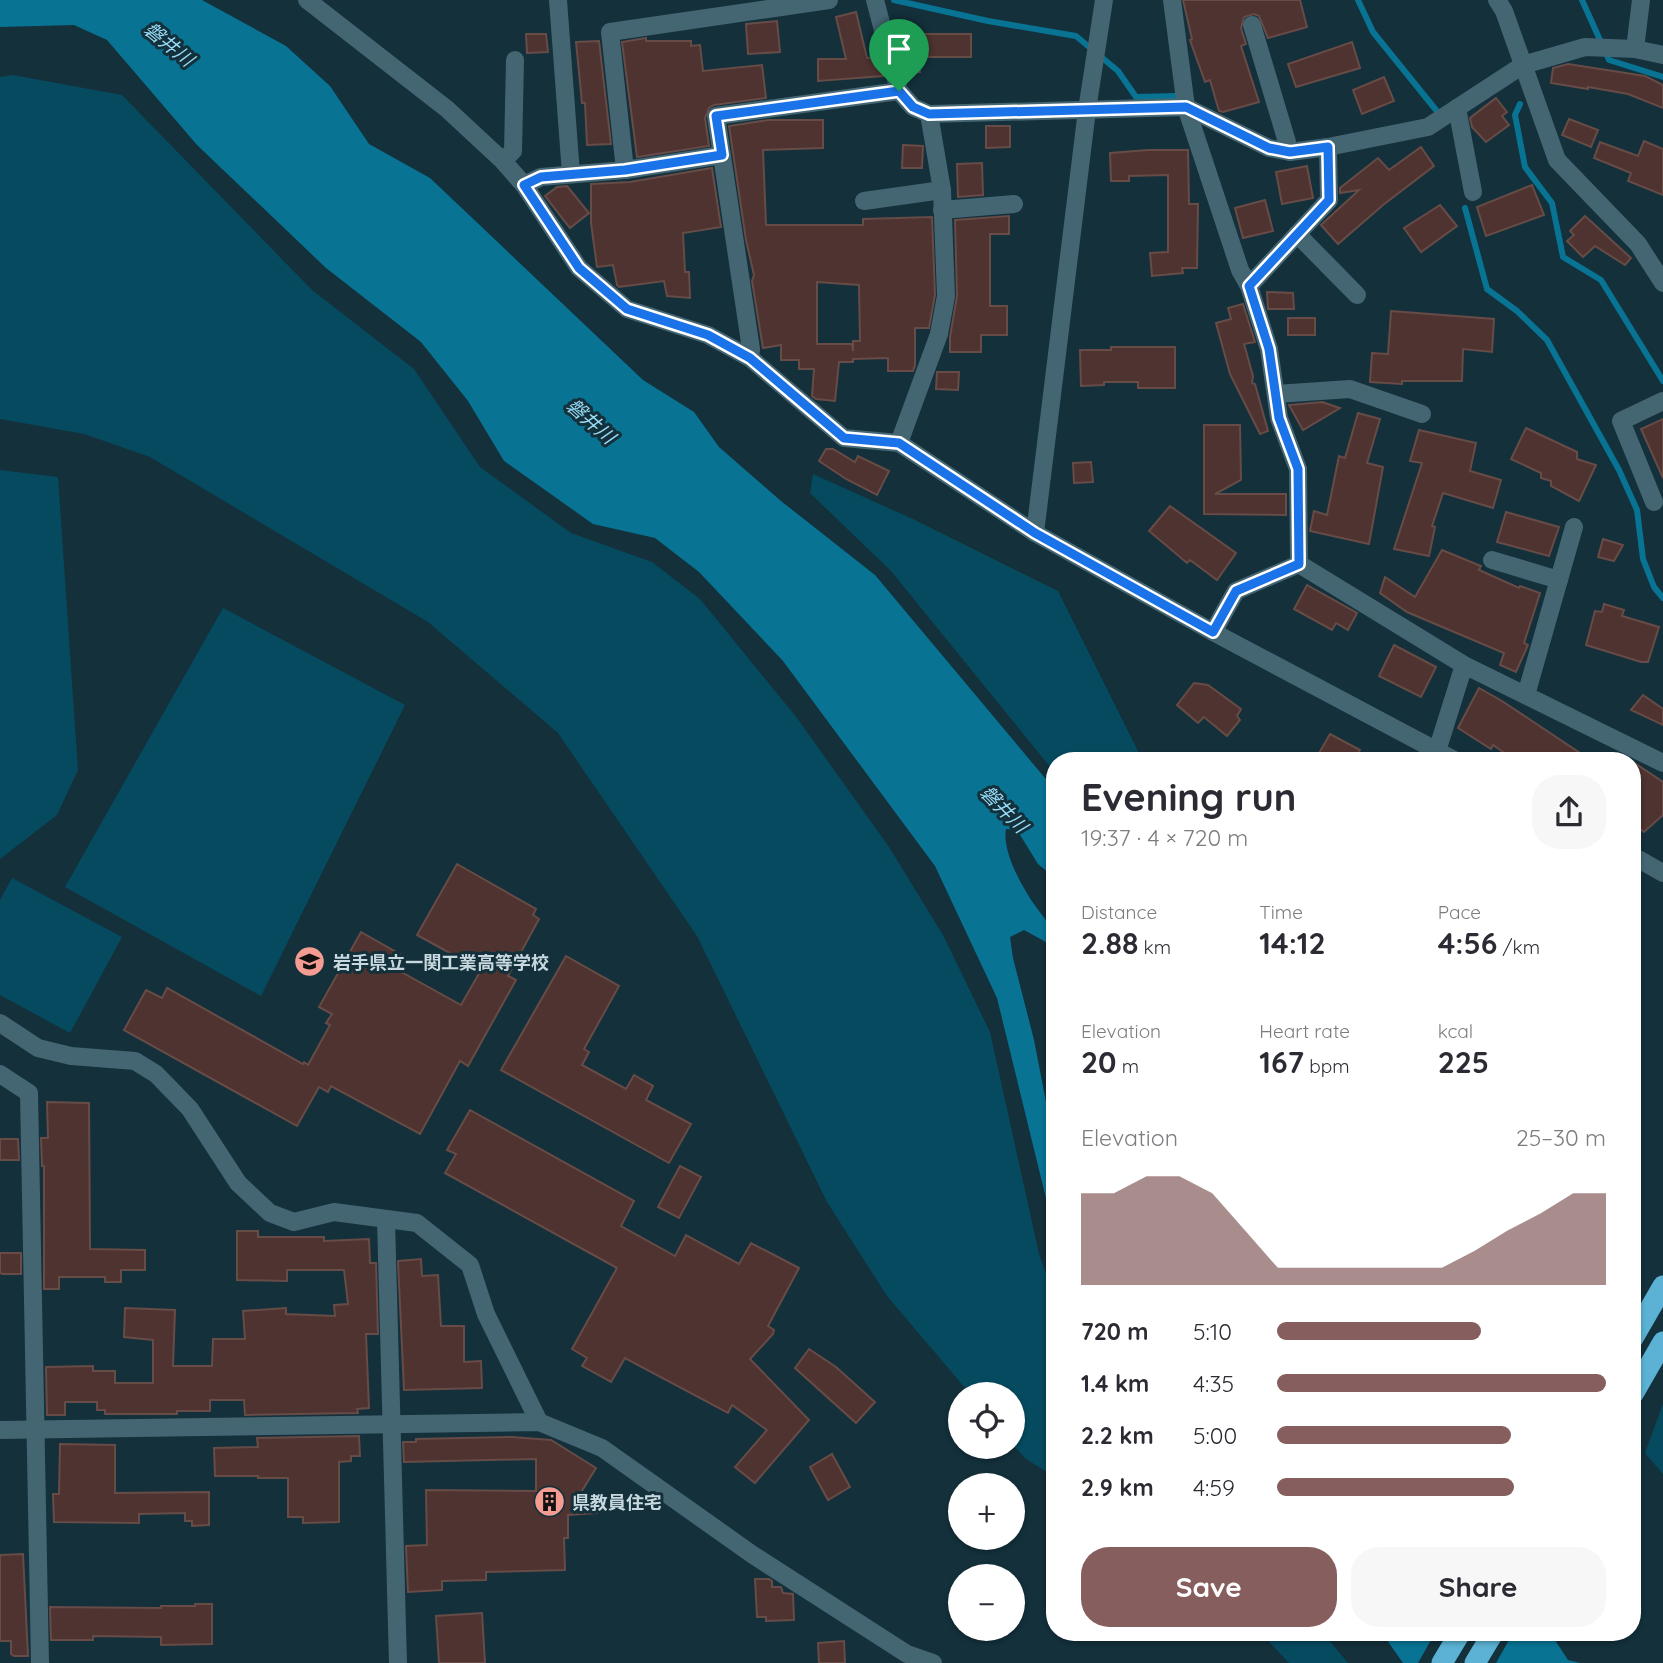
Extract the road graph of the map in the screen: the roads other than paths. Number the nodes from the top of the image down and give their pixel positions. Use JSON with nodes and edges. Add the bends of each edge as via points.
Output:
{"nodes":[{"id":1,"x":307,"y":0,"type":"edge"},
{"id":2,"x":558,"y":0,"type":"edge"},
{"id":3,"x":830,"y":0,"type":"edge"},
{"id":4,"x":875,"y":0,"type":"edge"},
{"id":5,"x":1104,"y":0,"type":"edge"},
{"id":6,"x":1172,"y":0,"type":"edge"},
{"id":7,"x":1497,"y":0,"type":"edge"},
{"id":8,"x":1641,"y":0,"type":"edge"},
{"id":9,"x":1252,"y":25,"type":"dead end"},
{"id":10,"x":1635,"y":49,"type":"junction"},
{"id":11,"x":1663,"y":55,"type":"edge"},
{"id":12,"x":514,"y":60,"type":"dead end"},
{"id":13,"x":1523,"y":65,"type":"junction"},
{"id":14,"x":899,"y":91,"type":"junction"},
{"id":15,"x":1186,"y":107,"type":"junction"},
{"id":16,"x":1457,"y":108,"type":"junction"},
{"id":17,"x":1087,"y":110,"type":"junction"},
{"id":18,"x":929,"y":114,"type":"junction"},
{"id":19,"x":1328,"y":147,"type":"junction"},
{"id":20,"x":1290,"y":152,"type":"junction"},
{"id":21,"x":722,"y":155,"type":"junction"},
{"id":22,"x":502,"y":161,"type":"junction"},
{"id":23,"x":625,"y":170,"type":"junction"},
{"id":24,"x":572,"y":174,"type":"junction"},
{"id":25,"x":524,"y":185,"type":"junction"},
{"id":26,"x":942,"y":190,"type":"junction"},
{"id":27,"x":1473,"y":192,"type":"dead end"},
{"id":28,"x":864,"y":201,"type":"dead end"},
{"id":29,"x":1014,"y":204,"type":"dead end"},
{"id":30,"x":943,"y":210,"type":"junction"},
{"id":31,"x":1297,"y":234,"type":"junction"},
{"id":32,"x":1663,"y":283,"type":"edge"},
{"id":33,"x":1249,"y":286,"type":"junction"},
{"id":34,"x":1357,"y":295,"type":"dead end"},
{"id":35,"x":750,"y":358,"type":"junction"},
{"id":36,"x":1276,"y":394,"type":"junction"},
{"id":37,"x":1663,"y":401,"type":"edge"},
{"id":38,"x":1422,"y":414,"type":"dead end"},
{"id":39,"x":899,"y":443,"type":"junction"},
{"id":40,"x":1654,"y":502,"type":"dead end"},
{"id":41,"x":1574,"y":527,"type":"dead end"},
{"id":42,"x":1035,"y":533,"type":"junction"},
{"id":43,"x":1492,"y":560,"type":"dead end"},
{"id":44,"x":1299,"y":564,"type":"junction"},
{"id":45,"x":1559,"y":580,"type":"junction"},
{"id":46,"x":1213,"y":632,"type":"junction"},
{"id":47,"x":1464,"y":665,"type":"junction"},
{"id":48,"x":1526,"y":695,"type":"junction"},
{"id":49,"x":1437,"y":751,"type":"joint"},
{"id":50,"x":1641,"y":752,"type":"edge"},
{"id":51,"x":1641,"y":752,"type":"edge"},
{"id":52,"x":1663,"y":763,"type":"edge"},
{"id":53,"x":1641,"y":861,"type":"edge"},
{"id":54,"x":1663,"y":873,"type":"edge"},
{"id":55,"x":0,"y":1023,"type":"edge"},
{"id":56,"x":0,"y":1074,"type":"edge"},
{"id":57,"x":386,"y":1220,"type":"junction"},
{"id":58,"x":1663,"y":1286,"type":"edge"},
{"id":59,"x":1641,"y":1324,"type":"edge"},
{"id":60,"x":1663,"y":1342,"type":"edge"},
{"id":61,"x":1641,"y":1380,"type":"edge"},
{"id":62,"x":539,"y":1422,"type":"junction"},
{"id":63,"x":392,"y":1424,"type":"junction"},
{"id":64,"x":0,"y":1430,"type":"edge"},
{"id":65,"x":36,"y":1430,"type":"junction"},
{"id":66,"x":1455,"y":1641,"type":"edge"},
{"id":67,"x":1488,"y":1641,"type":"edge"},
{"id":68,"x":40,"y":1663,"type":"edge"},
{"id":69,"x":398,"y":1663,"type":"edge"},
{"id":70,"x":933,"y":1663,"type":"edge"},
{"id":71,"x":1442,"y":1663,"type":"edge"},
{"id":72,"x":1475,"y":1663,"type":"edge"}],
"edges":[{"from":1,"to":22,"type":"street","via":[[447,109]]},
{"from":2,"to":24,"type":"street"},
{"from":3,"to":23,"type":"street","via":[[610,32]]},
{"from":4,"to":14,"type":"street"},
{"from":5,"to":17,"type":"street"},
{"from":6,"to":15,"type":"street"},
{"from":7,"to":13,"type":"street"},
{"from":8,"to":10,"type":"street"},
{"from":9,"to":20,"type":"street"},
{"from":10,"to":11,"type":"street"},
{"from":10,"to":13,"type":"street","via":[[1585,47]]},
{"from":12,"to":22,"type":"street","via":[[513,151]]},
{"from":13,"to":16,"type":"street"},
{"from":13,"to":32,"type":"street","via":[[1557,160],[1638,244]]},
{"from":14,"to":18,"type":"street","via":[[913,107]]},
{"from":14,"to":21,"type":"street","via":[[716,116]]},
{"from":15,"to":17,"type":"street"},
{"from":15,"to":20,"type":"street","via":[[1269,148]]},
{"from":15,"to":33,"type":"street"},
{"from":16,"to":19,"type":"street","via":[[1428,127]]},
{"from":16,"to":27,"type":"street"},
{"from":17,"to":18,"type":"street"},
{"from":17,"to":42,"type":"street"},
{"from":18,"to":26,"type":"street"},
{"from":19,"to":20,"type":"street"},
{"from":19,"to":31,"type":"street","via":[[1329,200]]},
{"from":21,"to":23,"type":"street"},
{"from":21,"to":35,"type":"street"},
{"from":22,"to":25,"type":"street"},
{"from":23,"to":24,"type":"street"},
{"from":24,"to":25,"type":"street","via":[[541,177]]},
{"from":25,"to":35,"type":"street","via":[[579,268],[627,309],[708,335]]},
{"from":26,"to":28,"type":"street"},
{"from":26,"to":30,"type":"street"},
{"from":29,"to":30,"type":"street"},
{"from":30,"to":39,"type":"street","via":[[946,296],[939,334]]},
{"from":31,"to":33,"type":"street"},
{"from":31,"to":34,"type":"street"},
{"from":33,"to":36,"type":"street","via":[[1269,349]]},
{"from":35,"to":39,"type":"street","via":[[844,438]]},
{"from":36,"to":38,"type":"street","via":[[1350,389]]},
{"from":36,"to":44,"type":"street","via":[[1279,418],[1298,469]]},
{"from":37,"to":40,"type":"street","via":[[1621,421]]},
{"from":39,"to":42,"type":"street"},
{"from":41,"to":45,"type":"street"},
{"from":42,"to":46,"type":"street"},
{"from":43,"to":45,"type":"street"},
{"from":44,"to":46,"type":"street","via":[[1236,591]]},
{"from":44,"to":47,"type":"street"},
{"from":45,"to":48,"type":"street"},
{"from":46,"to":49,"type":"street"},
{"from":47,"to":48,"type":"street"},
{"from":47,"to":49,"type":"street"},
{"from":48,"to":51,"type":"street"},
{"from":50,"to":52,"type":"street"},
{"from":53,"to":54,"type":"street"},
{"from":55,"to":57,"type":"street","via":[[38,1048],[71,1056],[135,1061],[156,1074],[190,1109],[238,1183],[270,1213],[294,1222],[334,1212]]},
{"from":56,"to":65,"type":"street","via":[[29,1093]]},
{"from":57,"to":62,"type":"street","via":[[416,1223],[470,1265],[485,1314]]},
{"from":57,"to":63,"type":"street"},
{"from":58,"to":59,"type":"highway"},
{"from":60,"to":61,"type":"highway"},
{"from":62,"to":63,"type":"street"},
{"from":62,"to":70,"type":"street","via":[[602,1448],[764,1562],[907,1654]]},
{"from":63,"to":65,"type":"street"},
{"from":63,"to":69,"type":"street"},
{"from":64,"to":65,"type":"street"},
{"from":65,"to":68,"type":"street"},
{"from":66,"to":71,"type":"highway"},
{"from":67,"to":72,"type":"highway"}]}
